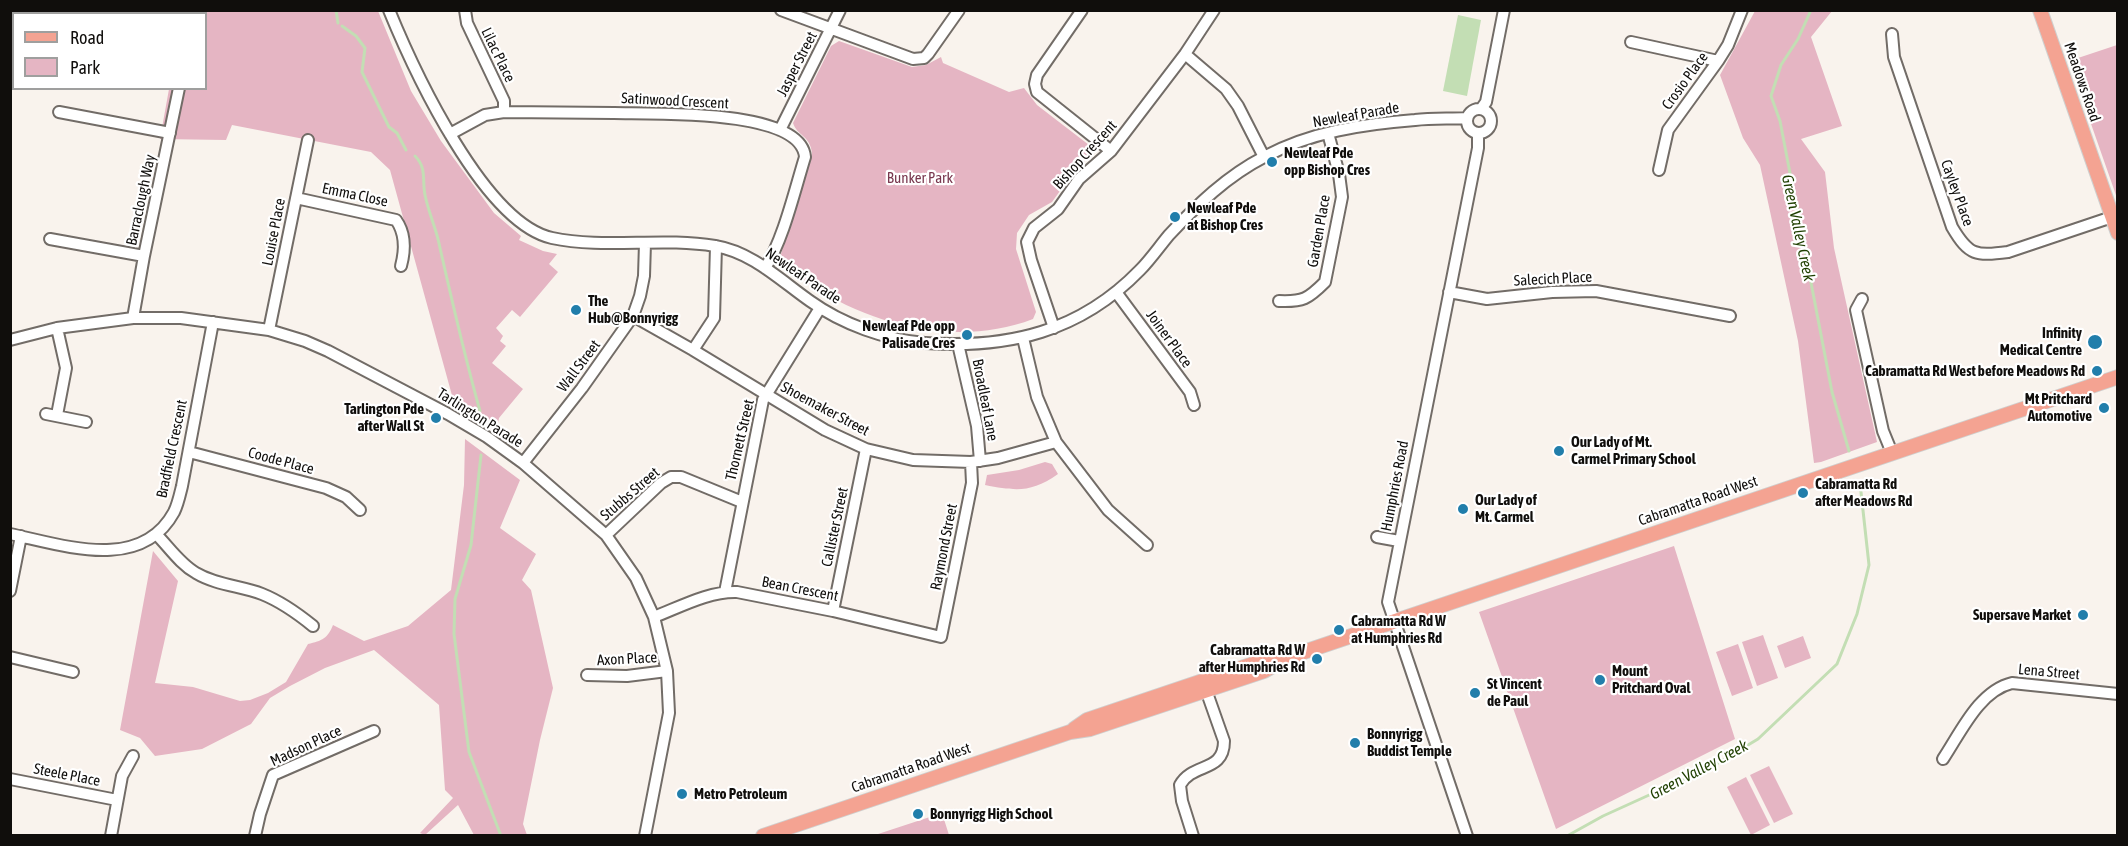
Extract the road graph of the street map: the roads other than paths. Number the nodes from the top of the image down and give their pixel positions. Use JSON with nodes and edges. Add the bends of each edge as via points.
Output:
{"nodes":[{"id":1,"x":389,"y":10,"type":"edge"},
{"id":2,"x":465,"y":10,"type":"edge"},
{"id":3,"x":781,"y":10,"type":"edge"},
{"id":4,"x":840,"y":10,"type":"edge"},
{"id":5,"x":959,"y":10,"type":"edge"},
{"id":6,"x":1082,"y":10,"type":"edge"},
{"id":7,"x":1214,"y":10,"type":"edge"},
{"id":8,"x":1504,"y":10,"type":"edge"},
{"id":9,"x":1742,"y":10,"type":"edge"},
{"id":10,"x":2040,"y":10,"type":"edge"},
{"id":11,"x":832,"y":29,"type":"junction"},
{"id":12,"x":1892,"y":34,"type":"dead end"},
{"id":13,"x":1631,"y":42,"type":"dead end"},
{"id":14,"x":1185,"y":54,"type":"junction"},
{"id":15,"x":1718,"y":61,"type":"junction"},
{"id":16,"x":179,"y":90,"type":"edge"},
{"id":17,"x":1481,"y":109,"type":"junction"},
{"id":18,"x":59,"y":112,"type":"dead end"},
{"id":19,"x":504,"y":112,"type":"junction"},
{"id":20,"x":1467,"y":118,"type":"junction"},
{"id":21,"x":780,"y":130,"type":"junction"},
{"id":22,"x":170,"y":133,"type":"junction"},
{"id":23,"x":1328,"y":133,"type":"junction"},
{"id":24,"x":1478,"y":133,"type":"junction"},
{"id":25,"x":450,"y":134,"type":"junction"},
{"id":26,"x":308,"y":140,"type":"dead end"},
{"id":27,"x":1111,"y":151,"type":"junction"},
{"id":28,"x":1264,"y":157,"type":"junction"},
{"id":29,"x":1659,"y":170,"type":"dead end"},
{"id":30,"x":296,"y":198,"type":"junction"},
{"id":31,"x":2112,"y":217,"type":"junction"},
{"id":32,"x":2118,"y":233,"type":"edge"},
{"id":33,"x":50,"y":239,"type":"dead end"},
{"id":34,"x":645,"y":243,"type":"junction"},
{"id":35,"x":716,"y":246,"type":"junction"},
{"id":36,"x":144,"y":256,"type":"junction"},
{"id":37,"x":401,"y":266,"type":"dead end"},
{"id":38,"x":765,"y":268,"type":"junction"},
{"id":39,"x":1116,"y":292,"type":"junction"},
{"id":40,"x":1449,"y":292,"type":"junction"},
{"id":41,"x":1862,"y":299,"type":"dead end"},
{"id":42,"x":1279,"y":301,"type":"dead end"},
{"id":43,"x":820,"y":308,"type":"junction"},
{"id":44,"x":633,"y":316,"type":"junction"},
{"id":45,"x":1730,"y":316,"type":"dead end"},
{"id":46,"x":133,"y":318,"type":"junction"},
{"id":47,"x":213,"y":322,"type":"junction"},
{"id":48,"x":57,"y":328,"type":"junction"},
{"id":49,"x":1054,"y":328,"type":"junction"},
{"id":50,"x":269,"y":330,"type":"junction"},
{"id":51,"x":1023,"y":338,"type":"junction"},
{"id":52,"x":10,"y":340,"type":"edge"},
{"id":53,"x":958,"y":345,"type":"junction"},
{"id":54,"x":693,"y":350,"type":"junction"},
{"id":55,"x":2118,"y":377,"type":"edge"},
{"id":56,"x":766,"y":394,"type":"junction"},
{"id":57,"x":1194,"y":405,"type":"dead end"},
{"id":58,"x":46,"y":414,"type":"dead end"},
{"id":59,"x":57,"y":415,"type":"junction"},
{"id":60,"x":86,"y":422,"type":"dead end"},
{"id":61,"x":1056,"y":442,"type":"junction"},
{"id":62,"x":866,"y":449,"type":"junction"},
{"id":63,"x":189,"y":452,"type":"junction"},
{"id":64,"x":1892,"y":453,"type":"junction"},
{"id":65,"x":976,"y":462,"type":"junction"},
{"id":66,"x":523,"y":463,"type":"junction"},
{"id":67,"x":742,"y":502,"type":"junction"},
{"id":68,"x":360,"y":510,"type":"dead end"},
{"id":69,"x":156,"y":534,"type":"junction"},
{"id":70,"x":16,"y":535,"type":"edge"},
{"id":71,"x":606,"y":535,"type":"junction"},
{"id":72,"x":1377,"y":537,"type":"dead end"},
{"id":73,"x":1400,"y":541,"type":"junction"},
{"id":74,"x":1147,"y":545,"type":"dead end"},
{"id":75,"x":10,"y":591,"type":"edge"},
{"id":76,"x":725,"y":592,"type":"junction"},
{"id":77,"x":832,"y":610,"type":"junction"},
{"id":78,"x":654,"y":616,"type":"junction"},
{"id":79,"x":1394,"y":622,"type":"junction"},
{"id":80,"x":313,"y":626,"type":"dead end"},
{"id":81,"x":941,"y":637,"type":"joint"},
{"id":82,"x":10,"y":657,"type":"edge"},
{"id":83,"x":1289,"y":657,"type":"junction"},
{"id":84,"x":73,"y":672,"type":"dead end"},
{"id":85,"x":667,"y":672,"type":"junction"},
{"id":86,"x":587,"y":675,"type":"dead end"},
{"id":87,"x":1206,"y":690,"type":"junction"},
{"id":88,"x":2118,"y":694,"type":"edge"},
{"id":89,"x":374,"y":731,"type":"dead end"},
{"id":90,"x":1070,"y":732,"type":"junction"},
{"id":91,"x":134,"y":756,"type":"dead end"},
{"id":92,"x":1943,"y":759,"type":"dead end"},
{"id":93,"x":10,"y":779,"type":"edge"},
{"id":94,"x":117,"y":800,"type":"junction"},
{"id":95,"x":111,"y":836,"type":"edge"},
{"id":96,"x":255,"y":836,"type":"edge"},
{"id":97,"x":645,"y":836,"type":"edge"},
{"id":98,"x":763,"y":836,"type":"edge"},
{"id":99,"x":1194,"y":836,"type":"edge"},
{"id":100,"x":1467,"y":836,"type":"edge"}],
"edges":[{"from":1,"to":25,"type":"street","name":"Newleaf Parade","via":[[421,83]]},
{"from":2,"to":19,"type":"street","name":"Lilac Place","via":[[467,23],[504,101]]},
{"from":3,"to":11,"type":"street"},
{"from":4,"to":11,"type":"street","name":"Jasper Street"},
{"from":5,"to":11,"type":"street","via":[[933,49],[919,59]]},
{"from":6,"to":27,"type":"street","via":[[1035,84],[1038,92]]},
{"from":7,"to":14,"type":"street","name":"Bishop Crescent"},
{"from":8,"to":17,"type":"street","via":[[1486,102]]},
{"from":9,"to":15,"type":"street","name":"Crosio Place"},
{"from":10,"to":31,"type":"main road","name":"Meadows Road"},
{"from":11,"to":21,"type":"street","name":"Jasper Street"},
{"from":12,"to":31,"type":"street","name":"Cayley Place","via":[[1894,57],[1952,227],[1973,253],[2008,252]]},
{"from":13,"to":15,"type":"street"},
{"from":14,"to":27,"type":"street","name":"Bishop Crescent"},
{"from":14,"to":28,"type":"street","via":[[1226,89]]},
{"from":15,"to":29,"type":"street","name":"Crosio Place","via":[[1668,130]]},
{"from":16,"to":22,"type":"street","name":"Barraclough Way"},
{"from":17,"to":20,"type":"street","via":[[1472,111]]},
{"from":17,"to":24,"type":"street","via":[[1490,116],[1490,124]]},
{"from":18,"to":22,"type":"street"},
{"from":19,"to":21,"type":"street","name":"Satinwood Crescent","via":[[703,115]]},
{"from":19,"to":25,"type":"street","name":"Satinwood Crescent","via":[[485,115]]},
{"from":20,"to":23,"type":"street","name":"Newleaf Parade","via":[[1369,124]]},
{"from":20,"to":24,"type":"street","via":[[1469,129]]},
{"from":21,"to":38,"type":"street","name":"Satinwood Crescent","via":[[801,144],[805,157]]},
{"from":22,"to":36,"type":"street","name":"Barraclough Way"},
{"from":23,"to":28,"type":"street","name":"Newleaf Parade"},
{"from":23,"to":42,"type":"street","name":"Garden Place","via":[[1342,197],[1325,282],[1299,302]]},
{"from":24,"to":40,"type":"street","name":"Humphries Road"},
{"from":25,"to":34,"type":"street","name":"Newleaf Parade","via":[[500,203],[538,234],[560,239]]},
{"from":26,"to":30,"type":"street","name":"Louise Place"},
{"from":27,"to":49,"type":"street","name":"Bishop Crescent","via":[[1080,179],[1058,209],[1034,228],[1027,242]]},
{"from":28,"to":39,"type":"street","name":"Newleaf Parade","via":[[1218,187]]},
{"from":30,"to":37,"type":"street","name":"Emma Close","via":[[396,220],[406,250]]},
{"from":30,"to":50,"type":"street","name":"Louise Place"},
{"from":31,"to":32,"type":"main road","name":"Meadows Road"},
{"from":33,"to":36,"type":"street"},
{"from":34,"to":35,"type":"street","name":"Newleaf Parade"},
{"from":34,"to":44,"type":"street","name":"Wall Street","via":[[644,276]]},
{"from":35,"to":38,"type":"street","name":"Newleaf Parade","via":[[744,255]]},
{"from":35,"to":54,"type":"street","via":[[714,318]]},
{"from":36,"to":46,"type":"street","name":"Barraclough Way"},
{"from":38,"to":43,"type":"street","name":"Newleaf Parade"},
{"from":39,"to":49,"type":"street","name":"Newleaf Parade"},
{"from":39,"to":57,"type":"street","name":"Joiner Place","via":[[1190,392]]},
{"from":40,"to":45,"type":"street","name":"Salecich Place","via":[[1487,299],[1596,291]]},
{"from":40,"to":73,"type":"street","name":"Humphries Road"},
{"from":41,"to":64,"type":"street","via":[[1856,310],[1883,431]]},
{"from":43,"to":53,"type":"street","name":"Newleaf Parade","via":[[893,338]]},
{"from":43,"to":56,"type":"street","name":"Thornett Street"},
{"from":44,"to":54,"type":"street","name":"Shoemaker Street"},
{"from":44,"to":66,"type":"street","name":"Wall Street"},
{"from":46,"to":47,"type":"street","name":"Tarlington Parade"},
{"from":46,"to":48,"type":"street","name":"Tarlington Parade"},
{"from":47,"to":50,"type":"street","name":"Tarlington Parade"},
{"from":47,"to":63,"type":"street","name":"Bradfield Crescent"},
{"from":48,"to":52,"type":"street","name":"Tarlington Parade"},
{"from":48,"to":59,"type":"street","via":[[66,368]]},
{"from":49,"to":51,"type":"street","name":"Newleaf Parade"},
{"from":50,"to":66,"type":"street","name":"Tarlington Parade","via":[[328,351],[448,414]]},
{"from":51,"to":53,"type":"street","name":"Newleaf Parade"},
{"from":51,"to":61,"type":"street","via":[[1037,397]]},
{"from":53,"to":65,"type":"street","name":"Broadleaf Lane","via":[[977,426]]},
{"from":54,"to":56,"type":"street","name":"Shoemaker Street"},
{"from":55,"to":64,"type":"main road","name":"Cabramatta Road West"},
{"from":56,"to":62,"type":"street","name":"Shoemaker Street","via":[[825,430]]},
{"from":56,"to":67,"type":"street","name":"Thornett Street"},
{"from":58,"to":59,"type":"street"},
{"from":59,"to":60,"type":"street"},
{"from":61,"to":65,"type":"street","name":"Shoemaker Street"},
{"from":61,"to":74,"type":"street","via":[[1108,510]]},
{"from":62,"to":65,"type":"street","name":"Shoemaker Street","via":[[913,460]]},
{"from":62,"to":77,"type":"street","name":"Callister Street"},
{"from":63,"to":68,"type":"street","name":"Coode Place","via":[[326,488],[346,497]]},
{"from":63,"to":69,"type":"street","name":"Bradfield Crescent","via":[[174,512]]},
{"from":64,"to":79,"type":"main road","name":"Cabramatta Road West"},
{"from":65,"to":81,"type":"street","name":"Raymond Street"},
{"from":66,"to":71,"type":"street","name":"Tarlington Parade"},
{"from":67,"to":71,"type":"street","name":"Stubbs Street","via":[[681,477],[670,477]]},
{"from":67,"to":76,"type":"street","name":"Thornett Street"},
{"from":69,"to":70,"type":"street","name":"Bradfield Crescent","via":[[135,546],[103,551]]},
{"from":69,"to":80,"type":"street","via":[[196,573],[286,604]]},
{"from":70,"to":75,"type":"street"},
{"from":71,"to":78,"type":"street","name":"Tarlington Parade","via":[[636,578]]},
{"from":72,"to":73,"type":"street"},
{"from":73,"to":79,"type":"street","name":"Humphries Road","via":[[1388,602]]},
{"from":76,"to":77,"type":"street","name":"Bean Crescent"},
{"from":76,"to":78,"type":"street","name":"Bean Crescent"},
{"from":77,"to":81,"type":"street","name":"Bean Crescent"},
{"from":78,"to":85,"type":"street","name":"Tarlington Parade"},
{"from":79,"to":83,"type":"main road","name":"Cabramatta Road West"},
{"from":79,"to":100,"type":"street","name":"Humphries Road"},
{"from":82,"to":84,"type":"street"},
{"from":83,"to":87,"type":"main road","name":"Cabramatta Road West","via":[[1264,671]]},
{"from":83,"to":90,"type":"main road","name":"Cabramatta Road West","via":[[1262,661],[1087,720]]},
{"from":85,"to":86,"type":"street","name":"Axon Place"},
{"from":85,"to":97,"type":"street","name":"Tarlington Parade","via":[[668,722]]},
{"from":87,"to":90,"type":"main road","name":"Cabramatta Road West","via":[[1090,729]]},
{"from":87,"to":99,"type":"street","via":[[1224,748],[1215,763],[1190,773],[1180,785]]},
{"from":88,"to":92,"type":"street","name":"Lena Street","via":[[2012,683],[2002,686],[1984,697]]},
{"from":89,"to":96,"type":"street","name":"Madson Place","via":[[273,775]]},
{"from":90,"to":98,"type":"main road","name":"Cabramatta Road West"},
{"from":91,"to":94,"type":"street","via":[[122,776]]},
{"from":93,"to":94,"type":"street","name":"Steele Place"},
{"from":94,"to":95,"type":"street"}]}
